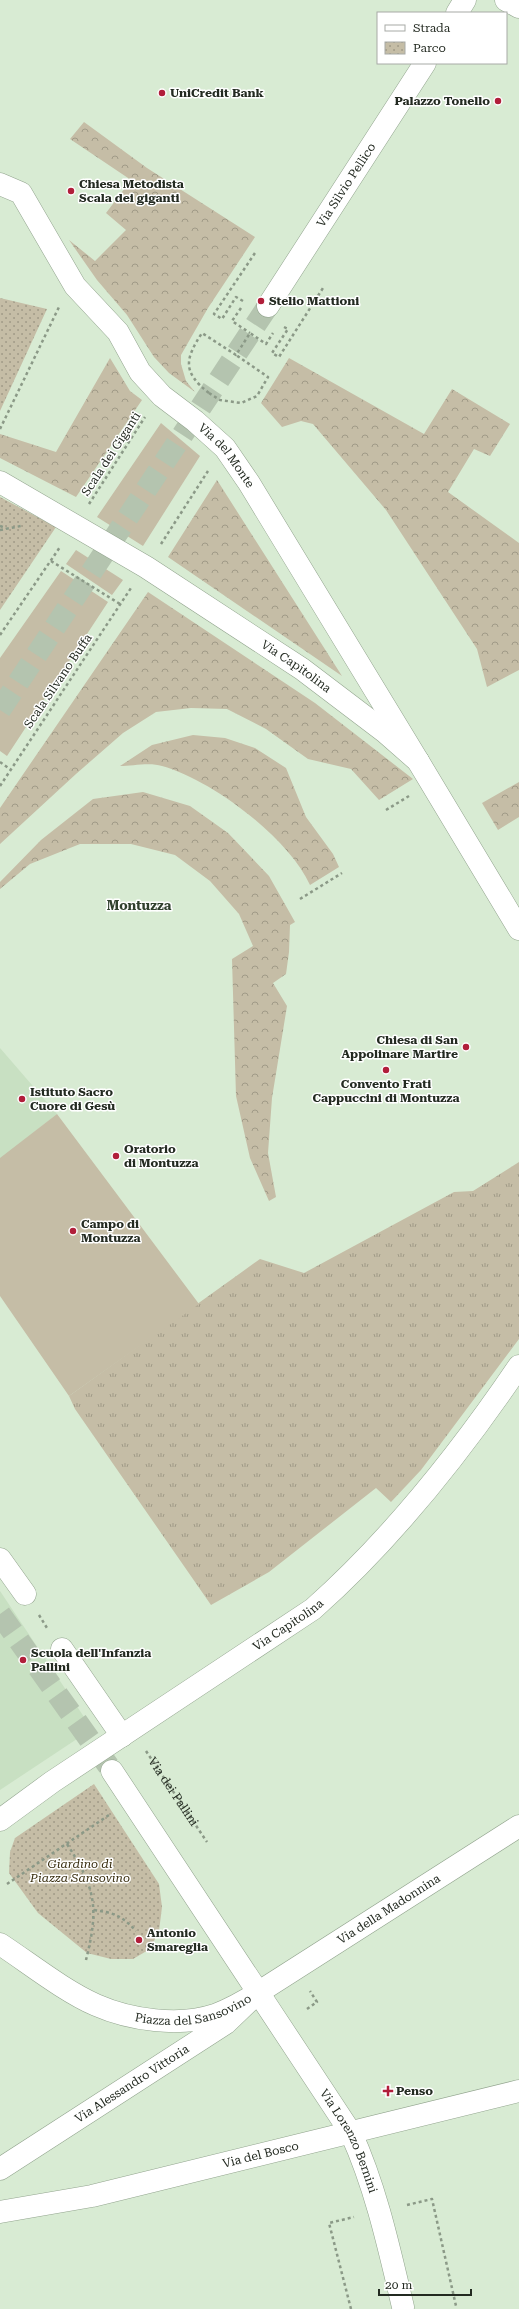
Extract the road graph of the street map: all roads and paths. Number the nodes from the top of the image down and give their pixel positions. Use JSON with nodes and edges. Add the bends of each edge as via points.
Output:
{"nodes":[{"id":1,"x":465,"y":0,"type":"edge"},
{"id":2,"x":506,"y":0,"type":"edge"},
{"id":3,"x":519,"y":7,"type":"edge"},
{"id":4,"x":458,"y":12,"type":"edge"},
{"id":5,"x":424,"y":64,"type":"edge"},
{"id":6,"x":0,"y":184,"type":"edge"},
{"id":7,"x":255,"y":253,"type":"dead end"},
{"id":8,"x":323,"y":288,"type":"dead end"},
{"id":9,"x":63,"y":302,"type":"dead end"},
{"id":10,"x":274,"y":315,"type":"joint"},
{"id":11,"x":275,"y":330,"type":"dead end"},
{"id":12,"x":250,"y":333,"type":"junction"},
{"id":13,"x":236,"y":355,"type":"junction"},
{"id":14,"x":209,"y":393,"type":"junction"},
{"id":15,"x":205,"y":398,"type":"dead end"},
{"id":16,"x":149,"y":412,"type":"dead end"},
{"id":17,"x":0,"y":429,"type":"edge"},
{"id":18,"x":211,"y":465,"type":"dead end"},
{"id":19,"x":0,"y":482,"type":"edge"},
{"id":20,"x":88,"y":505,"type":"dead end"},
{"id":21,"x":0,"y":526,"type":"edge"},
{"id":22,"x":7,"y":528,"type":"dead end"},
{"id":23,"x":62,"y":543,"type":"dead end"},
{"id":24,"x":157,"y":550,"type":"dead end"},
{"id":25,"x":51,"y":561,"type":"junction"},
{"id":26,"x":135,"y":582,"type":"dead end"},
{"id":27,"x":120,"y":604,"type":"junction"},
{"id":28,"x":0,"y":635,"type":"edge"},
{"id":29,"x":418,"y":761,"type":"junction"},
{"id":30,"x":0,"y":762,"type":"edge"},
{"id":31,"x":10,"y":769,"type":"junction"},
{"id":32,"x":0,"y":786,"type":"edge"},
{"id":33,"x":412,"y":795,"type":"dead end"},
{"id":34,"x":386,"y":810,"type":"dead end"},
{"id":35,"x":342,"y":873,"type":"dead end"},
{"id":36,"x":300,"y":899,"type":"dead end"},
{"id":37,"x":519,"y":929,"type":"edge"},
{"id":38,"x":519,"y":1366,"type":"edge"},
{"id":39,"x":0,"y":1559,"type":"edge"},
{"id":40,"x":29,"y":1601,"type":"joint"},
{"id":41,"x":56,"y":1642,"type":"joint"},
{"id":42,"x":122,"y":1736,"type":"junction"},
{"id":43,"x":143,"y":1746,"type":"dead end"},
{"id":44,"x":112,"y":1771,"type":"tunnel mouth"},
{"id":45,"x":113,"y":1813,"type":"dead end"},
{"id":46,"x":0,"y":1820,"type":"edge"},
{"id":47,"x":519,"y":1826,"type":"edge"},
{"id":48,"x":207,"y":1842,"type":"dead end"},
{"id":49,"x":67,"y":1844,"type":"junction"},
{"id":50,"x":7,"y":1884,"type":"dead end"},
{"id":51,"x":94,"y":1910,"type":"junction"},
{"id":52,"x":136,"y":1931,"type":"dead end"},
{"id":53,"x":0,"y":1944,"type":"edge"},
{"id":54,"x":86,"y":1960,"type":"dead end"},
{"id":55,"x":306,"y":1984,"type":"dead end"},
{"id":56,"x":258,"y":1992,"type":"junction"},
{"id":57,"x":307,"y":2009,"type":"dead end"},
{"id":58,"x":519,"y":2091,"type":"edge"},
{"id":59,"x":351,"y":2133,"type":"junction"},
{"id":60,"x":0,"y":2169,"type":"edge"},
{"id":61,"x":407,"y":2205,"type":"dead end"},
{"id":62,"x":0,"y":2212,"type":"edge"},
{"id":63,"x":354,"y":2217,"type":"dead end"},
{"id":64,"x":456,"y":2306,"type":"dead end"},
{"id":65,"x":404,"y":2307,"type":"dead end"},
{"id":66,"x":351,"y":2309,"type":"edge"}],
"edges":[{"from":1,"to":4,"type":"street"},
{"from":2,"to":3,"type":"street"},
{"from":5,"to":10,"type":"street","name":"Via Silvio Pellico"},
{"from":6,"to":29,"type":"street","name":"Via del Monte","via":[[21,193],[75,286],[118,332],[140,372],[162,396],[225,448],[249,483]]},
{"from":7,"to":12,"type":"path","via":[[214,314],[222,319],[236,297],[245,302],[232,321]]},
{"from":8,"to":10,"type":"path","via":[[279,357],[272,353],[288,329]]},
{"from":9,"to":17,"type":"path","via":[[56,311]]},
{"from":11,"to":12,"type":"path","via":[[266,344]]},
{"from":12,"to":13,"type":"path"},
{"from":13,"to":14,"type":"path","via":[[202,333],[190,352],[189,366],[194,380]]},
{"from":13,"to":14,"type":"path","via":[[268,377],[257,396],[240,403],[220,400]]},
{"from":14,"to":15,"type":"path"},
{"from":16,"to":20,"type":"path","name":"Scala dei Giganti"},
{"from":18,"to":24,"type":"path"},
{"from":19,"to":29,"type":"street","name":"Via Capitolina","via":[[146,567],[302,669]]},
{"from":21,"to":22,"type":"path"},
{"from":23,"to":25,"type":"path"},
{"from":25,"to":27,"type":"path"},
{"from":25,"to":28,"type":"path"},
{"from":26,"to":27,"type":"path","name":"Scala Silvano Buffa"},
{"from":27,"to":31,"type":"path","name":"Scala Silvano Buffa"},
{"from":29,"to":37,"type":"street","name":"Via Capitolina"},
{"from":30,"to":31,"type":"path"},
{"from":31,"to":32,"type":"path","name":"Scala Silvano Buffa"},
{"from":33,"to":34,"type":"path"},
{"from":35,"to":36,"type":"path"},
{"from":38,"to":42,"type":"street","name":"Via Capitolina","via":[[456,1452],[402,1519],[346,1580],[313,1609]]},
{"from":39,"to":40,"type":"street"},
{"from":40,"to":41,"type":"path"},
{"from":41,"to":42,"type":"street"},
{"from":42,"to":46,"type":"street","name":"Via Capitolina"},
{"from":43,"to":48,"type":"path","name":"Via dei Pallini"},
{"from":44,"to":56,"type":"street","name":"Piazza del Sansovino"},
{"from":45,"to":49,"type":"path"},
{"from":47,"to":56,"type":"street","name":"Via della Madonnina"},
{"from":49,"to":50,"type":"path"},
{"from":49,"to":51,"type":"path","via":[[84,1870]]},
{"from":51,"to":52,"type":"path","via":[[113,1913],[125,1919]]},
{"from":51,"to":54,"type":"path","via":[[94,1930]]},
{"from":53,"to":56,"type":"street","name":"Piazza del Sansovino","via":[[95,2005],[127,2015],[156,2020],[194,2020],[236,2006]]},
{"from":55,"to":57,"type":"path","via":[[317,2002]]},
{"from":56,"to":59,"type":"street","name":"Via Lorenzo Bernini"},
{"from":56,"to":60,"type":"street","name":"Via Alessandro Vittoria","via":[[226,2023]]},
{"from":58,"to":59,"type":"street","name":"Via del Bosco"},
{"from":59,"to":62,"type":"street","name":"Via del Bosco","via":[[92,2196]]},
{"from":59,"to":65,"type":"street","name":"Via Lorenzo Bernini","via":[[377,2202]]},
{"from":61,"to":64,"type":"path","via":[[432,2199]]},
{"from":63,"to":66,"type":"path","via":[[329,2223]]}]}
